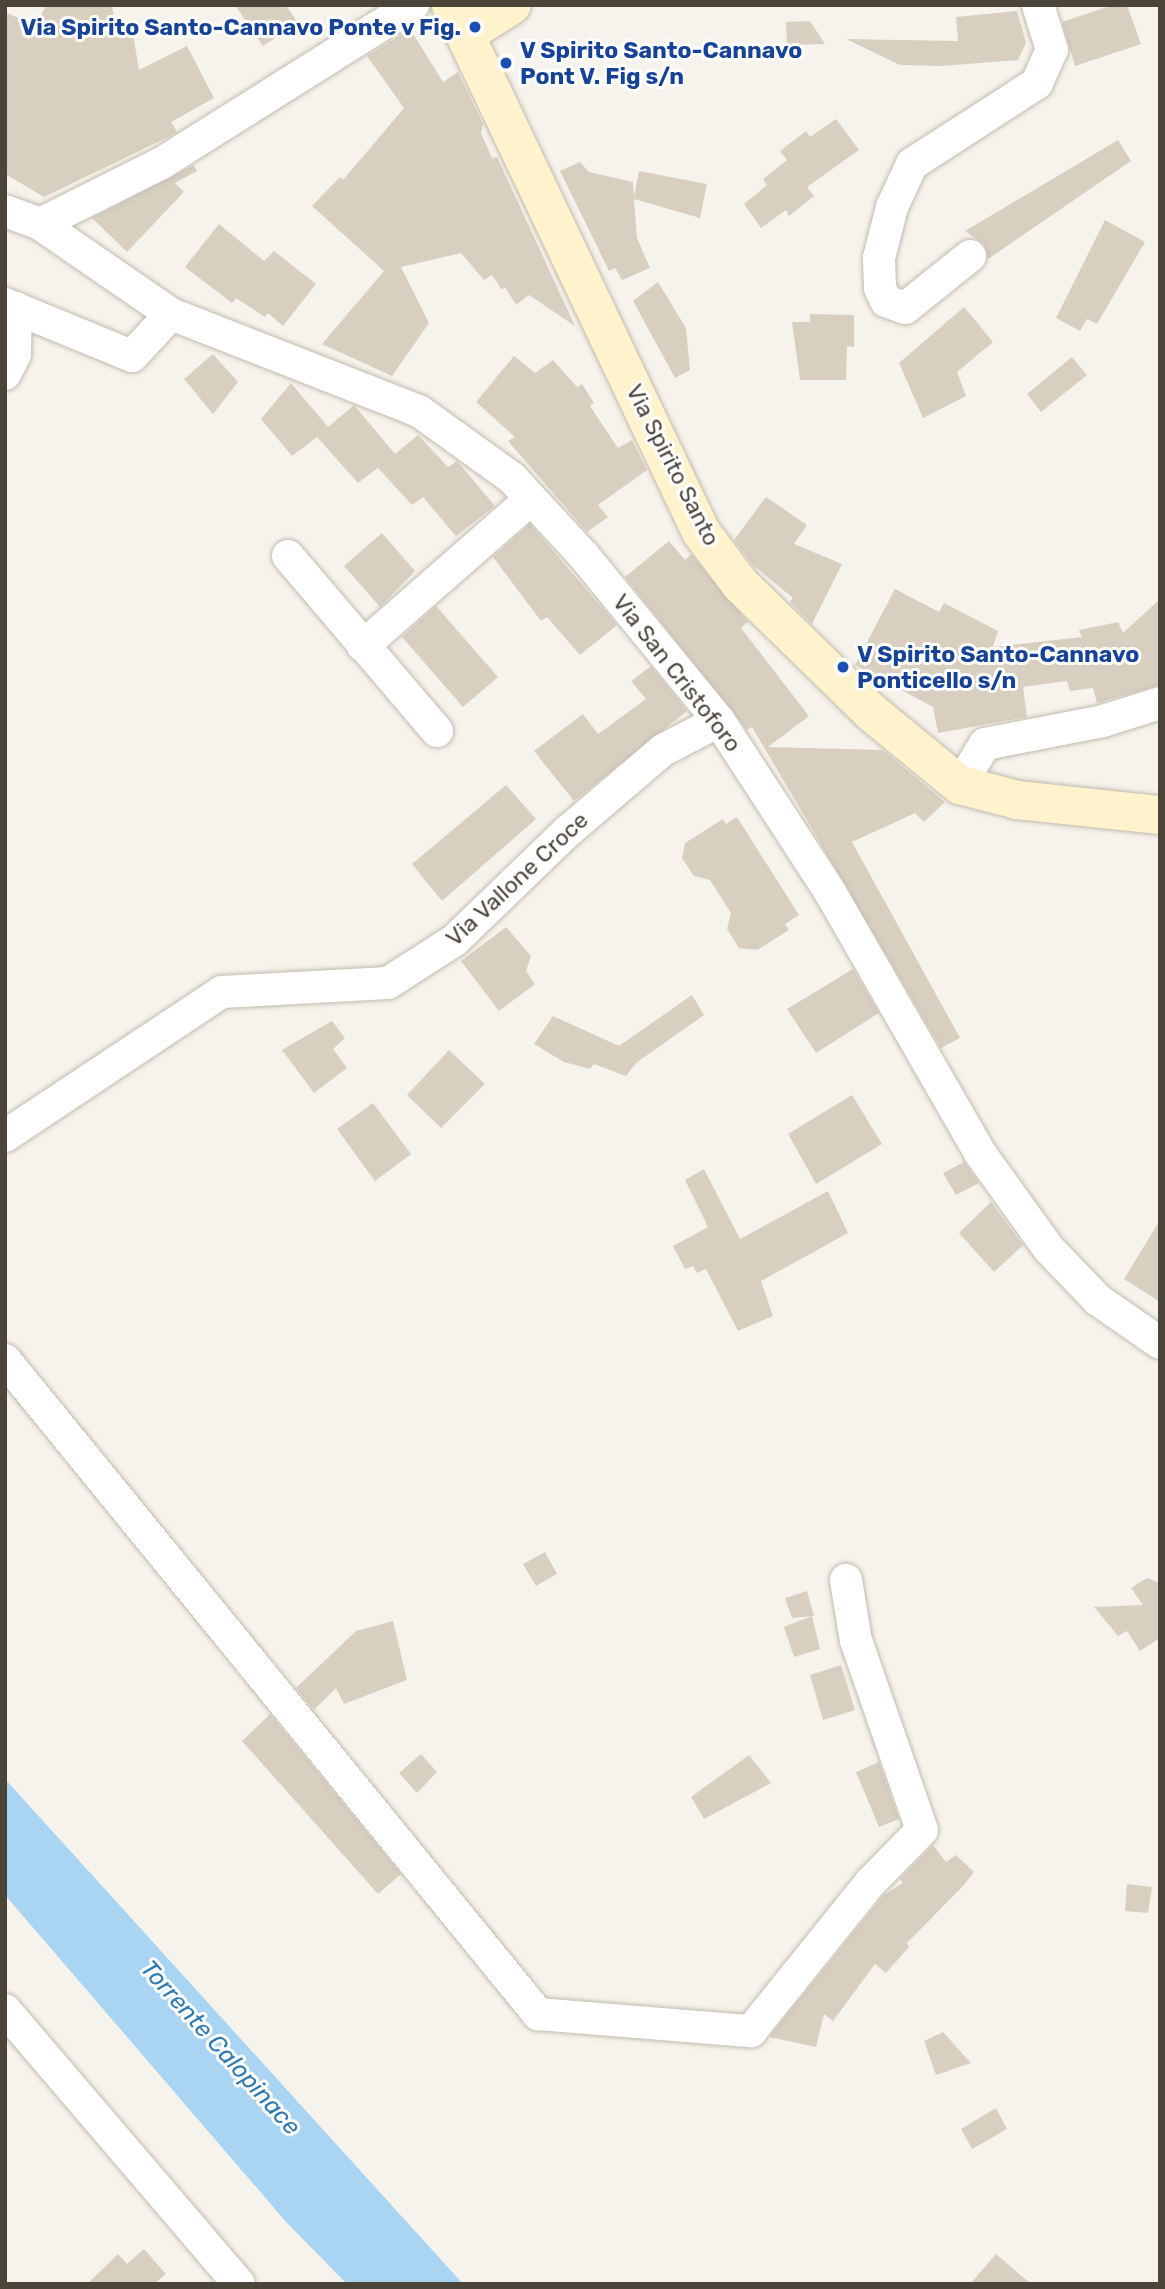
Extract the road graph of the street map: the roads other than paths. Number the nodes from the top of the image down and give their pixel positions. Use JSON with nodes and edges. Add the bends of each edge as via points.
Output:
{"nodes":[{"id":1,"x":413,"y":5,"type":"edge"},
{"id":2,"x":512,"y":5,"type":"edge"},
{"id":3,"x":1038,"y":5,"type":"edge"},
{"id":4,"x":457,"y":16,"type":"edge"},
{"id":5,"x":5,"y":211,"type":"edge"},
{"id":6,"x":40,"y":224,"type":"junction"},
{"id":7,"x":970,"y":256,"type":"dead end"},
{"id":8,"x":10,"y":306,"type":"edge"},
{"id":9,"x":171,"y":314,"type":"junction"},
{"id":10,"x":5,"y":374,"type":"edge"},
{"id":11,"x":531,"y":499,"type":"junction"},
{"id":12,"x":288,"y":556,"type":"dead end"},
{"id":13,"x":363,"y":646,"type":"junction"},
{"id":14,"x":1160,"y":703,"type":"edge"},
{"id":15,"x":719,"y":721,"type":"junction"},
{"id":16,"x":437,"y":731,"type":"dead end"},
{"id":17,"x":960,"y":785,"type":"junction"},
{"id":18,"x":1160,"y":815,"type":"edge"},
{"id":19,"x":5,"y":1136,"type":"edge"},
{"id":20,"x":1160,"y":1343,"type":"edge"},
{"id":21,"x":5,"y":1360,"type":"edge"},
{"id":22,"x":846,"y":1580,"type":"dead end"},
{"id":23,"x":5,"y":2010,"type":"edge"},
{"id":24,"x":239,"y":2284,"type":"edge"}],
"edges":[{"from":1,"to":6,"type":"street","via":[[162,163]]},
{"from":2,"to":4,"type":"street"},
{"from":3,"to":7,"type":"street","via":[[1052,50],[1037,83],[912,164],[892,207],[879,258],[880,288],[886,301],[905,308]]},
{"from":4,"to":17,"type":"street","name":"Via Spirito Santo","via":[[701,532],[741,585],[871,712]]},
{"from":5,"to":6,"type":"street","name":"Via San Cristoforo"},
{"from":6,"to":9,"type":"street","name":"Via San Cristoforo"},
{"from":8,"to":9,"type":"street","via":[[132,356]]},
{"from":8,"to":10,"type":"street","via":[[15,354]]},
{"from":9,"to":11,"type":"street","name":"Via San Cristoforo","via":[[419,411],[512,478]]},
{"from":11,"to":13,"type":"street"},
{"from":11,"to":15,"type":"street","name":"Via San Cristoforo","via":[[584,556]]},
{"from":12,"to":13,"type":"street"},
{"from":13,"to":16,"type":"street"},
{"from":14,"to":17,"type":"street","via":[[1103,721],[985,744]]},
{"from":15,"to":19,"type":"street","name":"Via Vallone Croce","via":[[663,750],[567,832],[455,940],[388,984],[222,992]]},
{"from":15,"to":20,"type":"street","name":"Via San Cristoforo","via":[[830,892],[980,1153],[1049,1249],[1098,1300]]},
{"from":17,"to":18,"type":"street","name":"Via Spirito Santo","via":[[1017,800]]},
{"from":21,"to":22,"type":"street","via":[[538,2014],[751,2031],[870,1883],[922,1830],[856,1642]]},
{"from":23,"to":24,"type":"street"}]}
